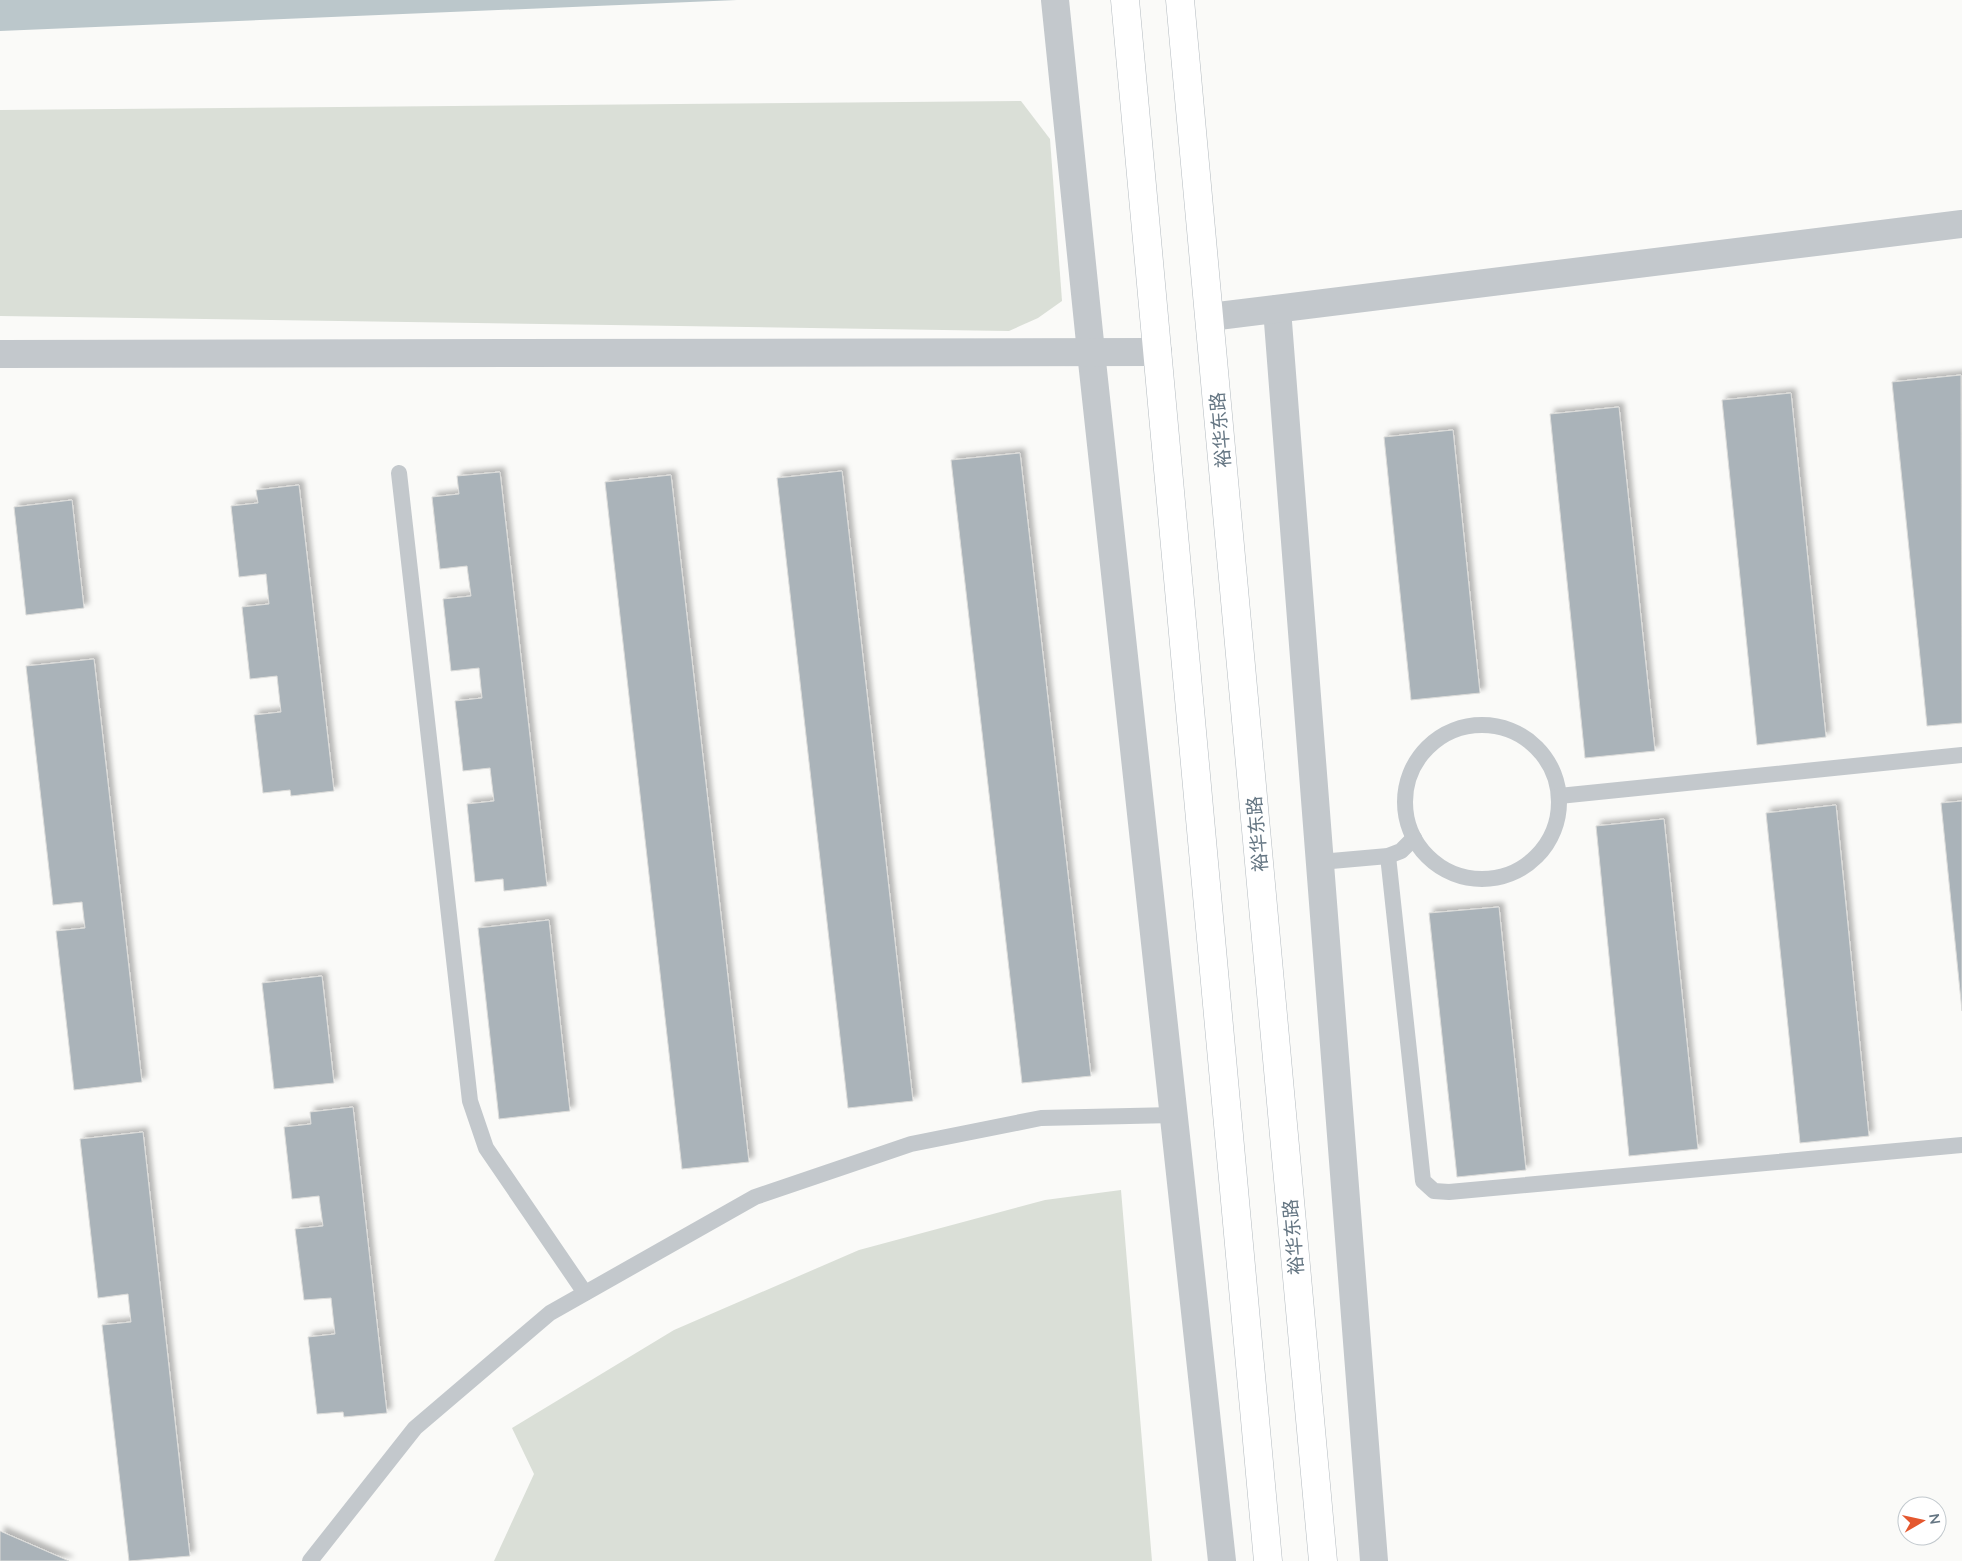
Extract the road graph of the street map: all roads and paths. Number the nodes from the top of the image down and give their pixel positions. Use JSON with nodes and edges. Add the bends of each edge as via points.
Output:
{"nodes":[{"id":1,"x":1055,"y":0,"type":"edge"},
{"id":2,"x":1125,"y":0,"type":"edge"},
{"id":3,"x":1180,"y":0,"type":"edge"},
{"id":4,"x":1962,"y":224,"type":"edge"},
{"id":5,"x":1278,"y":309,"type":"junction"},
{"id":6,"x":1210,"y":317,"type":"junction"},
{"id":7,"x":1091,"y":352,"type":"junction"},
{"id":8,"x":1158,"y":352,"type":"junction"},
{"id":9,"x":0,"y":354,"type":"edge"},
{"id":10,"x":399,"y":473,"type":"dead end"},
{"id":11,"x":1962,"y":755,"type":"edge"},
{"id":12,"x":1559,"y":796,"type":"junction"},
{"id":13,"x":1414,"y":838,"type":"junction"},
{"id":14,"x":1388,"y":856,"type":"junction"},
{"id":15,"x":1320,"y":862,"type":"junction"},
{"id":16,"x":1174,"y":1115,"type":"junction"},
{"id":17,"x":1962,"y":1145,"type":"edge"},
{"id":18,"x":585,"y":1293,"type":"junction"},
{"id":19,"x":310,"y":1561,"type":"edge"},
{"id":20,"x":1222,"y":1561,"type":"edge"},
{"id":21,"x":1268,"y":1561,"type":"edge"},
{"id":22,"x":1323,"y":1561,"type":"edge"},
{"id":23,"x":1374,"y":1561,"type":"edge"}],
"edges":[{"from":1,"to":7,"type":"street"},
{"from":2,"to":8,"type":"main road"},
{"from":3,"to":6,"type":"main road","name":"裕华东路"},
{"from":4,"to":5,"type":"street"},
{"from":5,"to":6,"type":"street"},
{"from":5,"to":15,"type":"street"},
{"from":6,"to":22,"type":"main road","name":"裕华东路"},
{"from":7,"to":8,"type":"street"},
{"from":7,"to":9,"type":"street"},
{"from":7,"to":16,"type":"street"},
{"from":8,"to":21,"type":"main road"},
{"from":10,"to":18,"type":"lane","via":[[470,1101],[486,1148]]},
{"from":11,"to":12,"type":"lane"},
{"from":12,"to":13,"type":"lane","via":[[1552,835],[1542,852],[1513,874],[1478,880],[1460,876],[1443,869],[1426,856]]},
{"from":12,"to":13,"type":"lane","via":[[1555,776],[1546,758],[1533,743],[1516,732],[1474,725],[1453,730],[1434,741],[1409,776],[1406,818]]},
{"from":13,"to":14,"type":"lane","via":[[1400,852]]},
{"from":14,"to":15,"type":"lane"},
{"from":14,"to":17,"type":"lane","via":[[1423,1180],[1434,1191]]},
{"from":15,"to":23,"type":"street"},
{"from":16,"to":18,"type":"lane","via":[[1041,1118],[910,1144],[755,1197]]},
{"from":16,"to":20,"type":"street"},
{"from":18,"to":19,"type":"lane","via":[[550,1313],[415,1428]]}]}
